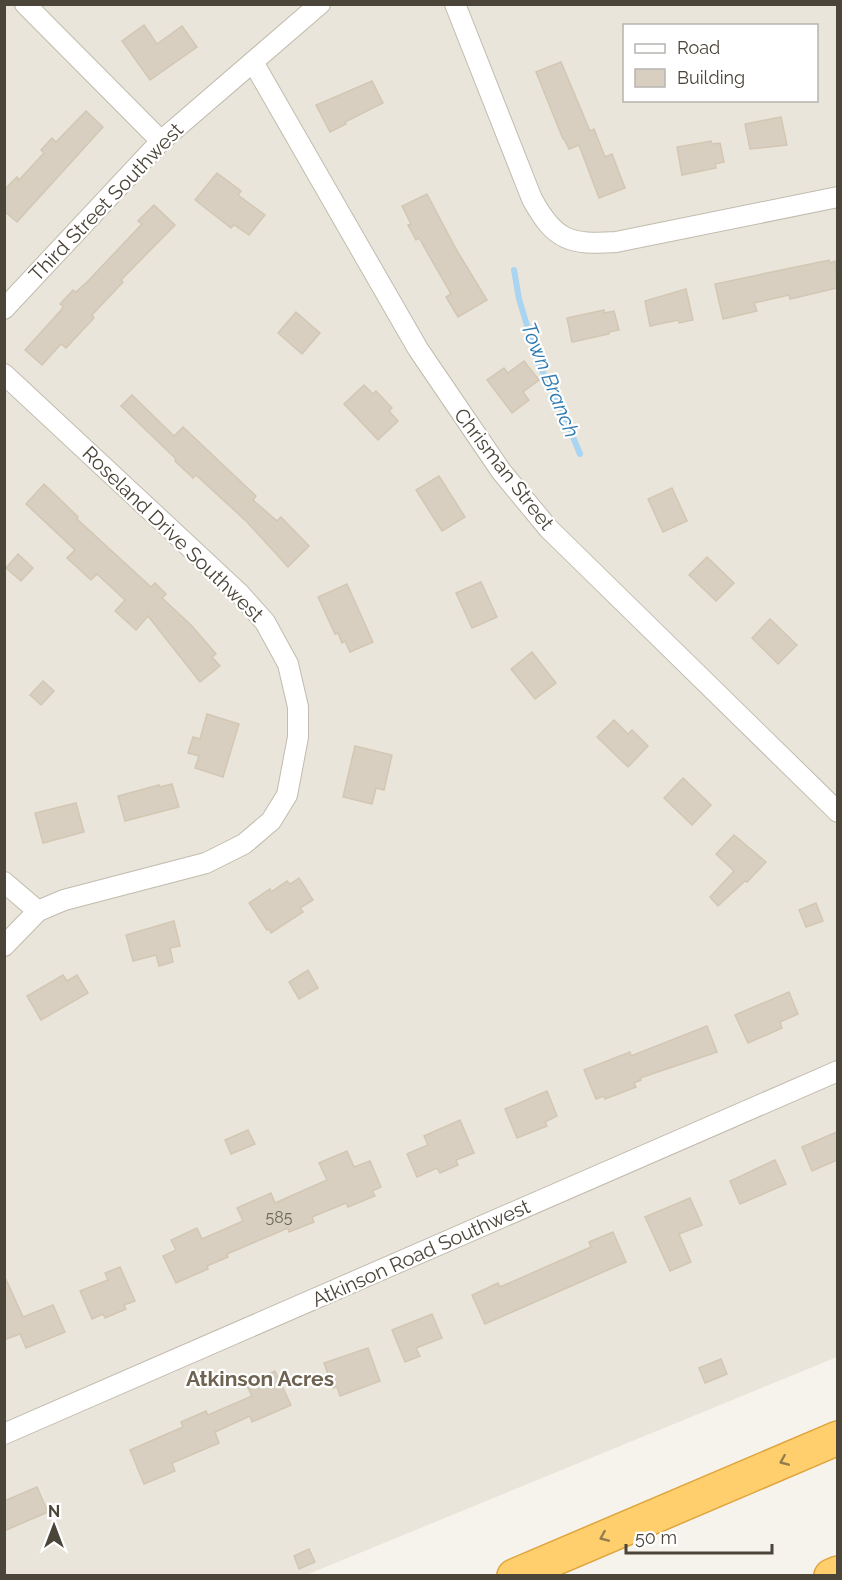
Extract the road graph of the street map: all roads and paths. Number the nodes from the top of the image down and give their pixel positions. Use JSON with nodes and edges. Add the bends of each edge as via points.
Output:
{"nodes":[{"id":1,"x":25,"y":4,"type":"edge"},
{"id":2,"x":321,"y":4,"type":"edge"},
{"id":3,"x":455,"y":4,"type":"edge"},
{"id":4,"x":253,"y":62,"type":"junction"},
{"id":5,"x":161,"y":141,"type":"junction"},
{"id":6,"x":837,"y":197,"type":"edge"},
{"id":7,"x":4,"y":309,"type":"edge"},
{"id":8,"x":4,"y":374,"type":"edge"},
{"id":9,"x":837,"y":812,"type":"edge"},
{"id":10,"x":4,"y":882,"type":"edge"},
{"id":11,"x":38,"y":911,"type":"junction"},
{"id":12,"x":4,"y":946,"type":"edge"},
{"id":13,"x":837,"y":1071,"type":"edge"},
{"id":14,"x":4,"y":1434,"type":"edge"},
{"id":15,"x":837,"y":1438,"type":"edge"},
{"id":16,"x":837,"y":1573,"type":"edge"},
{"id":17,"x":514,"y":1575,"type":"edge"},
{"id":18,"x":831,"y":1575,"type":"edge"}],
"edges":[{"from":1,"to":5,"type":"street"},
{"from":2,"to":4,"type":"street","name":"Third Street Southwest"},
{"from":3,"to":6,"type":"street","via":[[532,199],[545,222],[563,237],[586,244],[616,242]]},
{"from":4,"to":5,"type":"street","name":"Third Street Southwest"},
{"from":4,"to":9,"type":"street","name":"Chrisman Street","via":[[418,349],[501,471],[548,528]]},
{"from":5,"to":7,"type":"street","name":"Third Street Southwest"},
{"from":8,"to":11,"type":"street","name":"Roseland Drive Southwest","via":[[239,592],[265,621],[288,664],[298,707],[287,795],[271,821],[244,844],[206,863],[64,900]]},
{"from":10,"to":11,"type":"street"},
{"from":11,"to":12,"type":"street"},
{"from":13,"to":14,"type":"street","name":"Atkinson Road Southwest"},
{"from":15,"to":17,"type":"highway","one_way":true},
{"from":16,"to":18,"type":"highway"}]}
